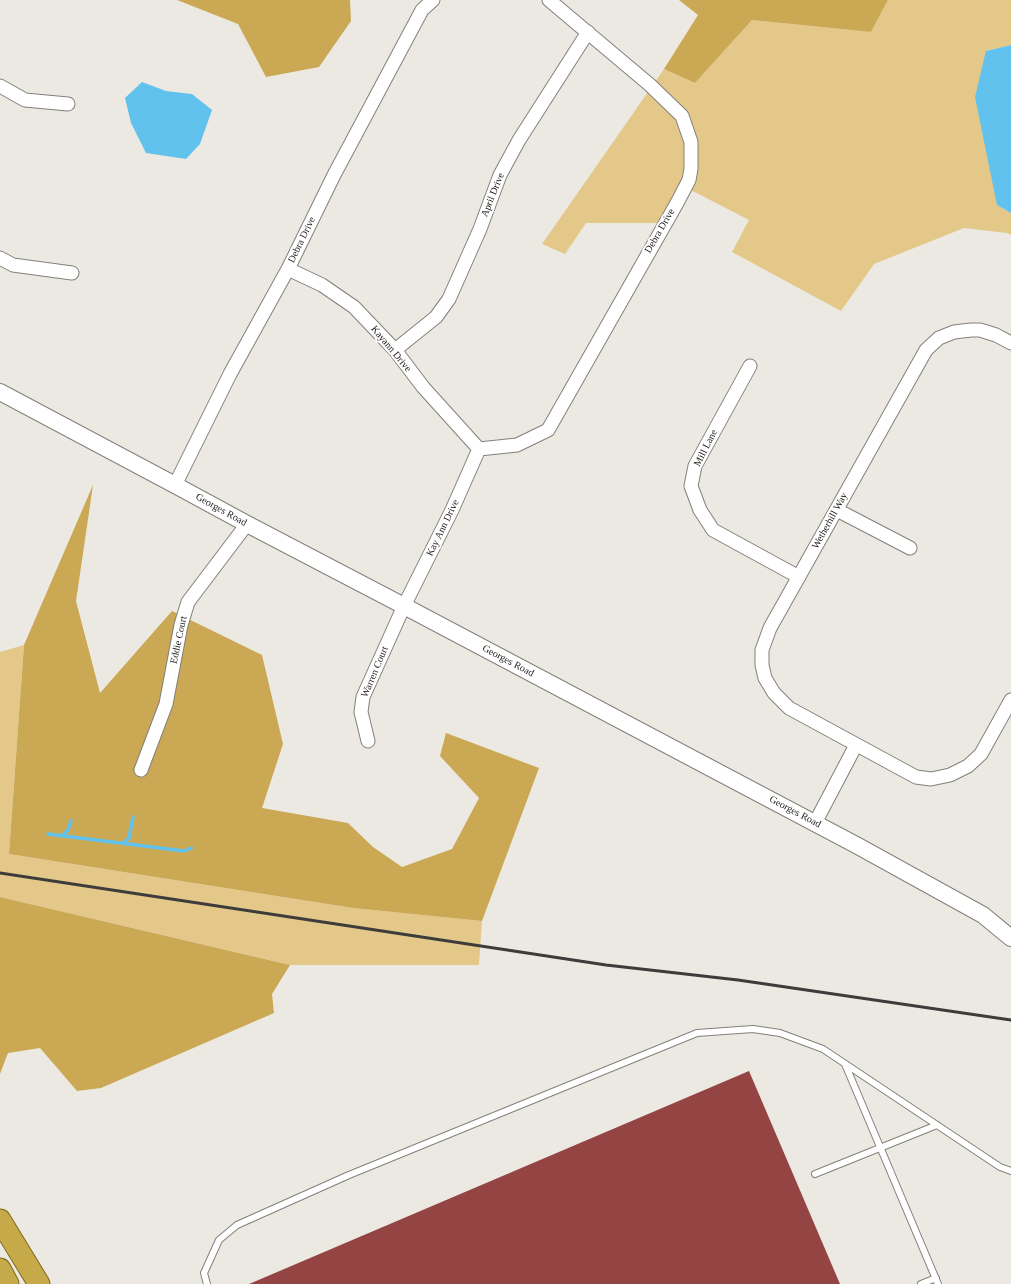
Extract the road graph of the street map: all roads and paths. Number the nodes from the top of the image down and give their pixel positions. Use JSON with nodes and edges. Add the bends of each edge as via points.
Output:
{"nodes":[{"id":1,"x":433,"y":0,"type":"edge"},
{"id":2,"x":549,"y":0,"type":"edge"},
{"id":3,"x":588,"y":32,"type":"junction"},
{"id":4,"x":0,"y":86,"type":"edge"},
{"id":5,"x":68,"y":104,"type":"dead end"},
{"id":6,"x":0,"y":258,"type":"edge"},
{"id":7,"x":288,"y":269,"type":"junction"},
{"id":8,"x":72,"y":273,"type":"dead end"},
{"id":9,"x":1011,"y":343,"type":"edge"},
{"id":10,"x":395,"y":350,"type":"junction"},
{"id":11,"x":750,"y":366,"type":"dead end"},
{"id":12,"x":0,"y":392,"type":"edge"},
{"id":13,"x":479,"y":449,"type":"junction"},
{"id":14,"x":175,"y":485,"type":"junction"},
{"id":15,"x":837,"y":510,"type":"junction"},
{"id":16,"x":247,"y":524,"type":"junction"},
{"id":17,"x":910,"y":548,"type":"dead end"},
{"id":18,"x":799,"y":577,"type":"junction"},
{"id":19,"x":404,"y":606,"type":"junction"},
{"id":20,"x":1011,"y":700,"type":"edge"},
{"id":21,"x":368,"y":741,"type":"dead end"},
{"id":22,"x":856,"y":745,"type":"junction"},
{"id":23,"x":140,"y":770,"type":"dead end"},
{"id":24,"x":815,"y":823,"type":"junction"},
{"id":25,"x":1011,"y":938,"type":"edge"},
{"id":26,"x":845,"y":1064,"type":"junction"},
{"id":27,"x":937,"y":1125,"type":"junction"},
{"id":28,"x":880,"y":1148,"type":"junction"},
{"id":29,"x":1011,"y":1171,"type":"edge"},
{"id":30,"x":814,"y":1174,"type":"dead end"},
{"id":31,"x":0,"y":1220,"type":"edge"},
{"id":32,"x":0,"y":1269,"type":"edge"},
{"id":33,"x":937,"y":1281,"type":"edge"},
{"id":34,"x":8,"y":1284,"type":"edge"},
{"id":35,"x":39,"y":1284,"type":"edge"},
{"id":36,"x":207,"y":1284,"type":"edge"},
{"id":37,"x":921,"y":1284,"type":"edge"}],
"edges":[{"from":1,"to":7,"type":"street","name":"Debra Drive","via":[[422,10],[334,175]]},
{"from":2,"to":3,"type":"street","name":"Debra Drive"},
{"from":3,"to":10,"type":"street","name":"April Drive","via":[[519,140],[500,175],[480,229],[449,299],[436,317]]},
{"from":3,"to":13,"type":"street","name":"Debra Drive","via":[[682,116],[691,142],[692,169],[689,180],[548,430],[517,445]]},
{"from":4,"to":5,"type":"street","via":[[25,100]]},
{"from":6,"to":8,"type":"street","via":[[13,265]]},
{"from":7,"to":10,"type":"street","name":"Kayann Drive","via":[[322,285],[354,307]]},
{"from":7,"to":14,"type":"street","name":"Debra Drive","via":[[230,374]]},
{"from":9,"to":15,"type":"street","name":"Wetherhill Way","via":[[996,335],[971,330],[954,332],[939,338],[926,350]]},
{"from":10,"to":13,"type":"street","name":"Kayann Drive","via":[[423,387]]},
{"from":11,"to":18,"type":"street","name":"Mill Lane","via":[[695,466],[691,486],[700,510],[713,530]]},
{"from":12,"to":14,"type":"street","name":"Georges Road"},
{"from":13,"to":19,"type":"street","name":"Kay Ann Drive"},
{"from":14,"to":16,"type":"street","name":"Georges Road"},
{"from":15,"to":17,"type":"street"},
{"from":15,"to":18,"type":"street","name":"Wetherhill Way"},
{"from":16,"to":19,"type":"street","name":"Georges Road"},
{"from":16,"to":23,"type":"street","name":"Eddie Court","via":[[188,602],[166,704]]},
{"from":18,"to":22,"type":"street","name":"Wetherhill Way","via":[[770,628],[762,650],[765,678],[774,693],[789,708]]},
{"from":19,"to":21,"type":"street","name":"Warren Court","via":[[363,698],[361,712]]},
{"from":19,"to":24,"type":"street","name":"Georges Road"},
{"from":20,"to":22,"type":"street","name":"Wetherhill Way","via":[[982,754],[968,766],[950,775],[931,779],[916,777]]},
{"from":22,"to":24,"type":"street"},
{"from":24,"to":25,"type":"street","name":"Georges Road","via":[[983,915]]},
{"from":26,"to":27,"type":"lane"},
{"from":26,"to":28,"type":"lane"},
{"from":26,"to":36,"type":"lane","via":[[823,1049],[780,1033],[753,1029],[697,1033],[349,1175],[237,1225],[219,1240],[204,1274]]},
{"from":27,"to":28,"type":"lane"},
{"from":27,"to":29,"type":"lane","via":[[1000,1167]]},
{"from":28,"to":30,"type":"lane"},
{"from":28,"to":33,"type":"lane"},
{"from":31,"to":35,"type":"highway"},
{"from":32,"to":34,"type":"highway"},
{"from":33,"to":37,"type":"lane"}]}
